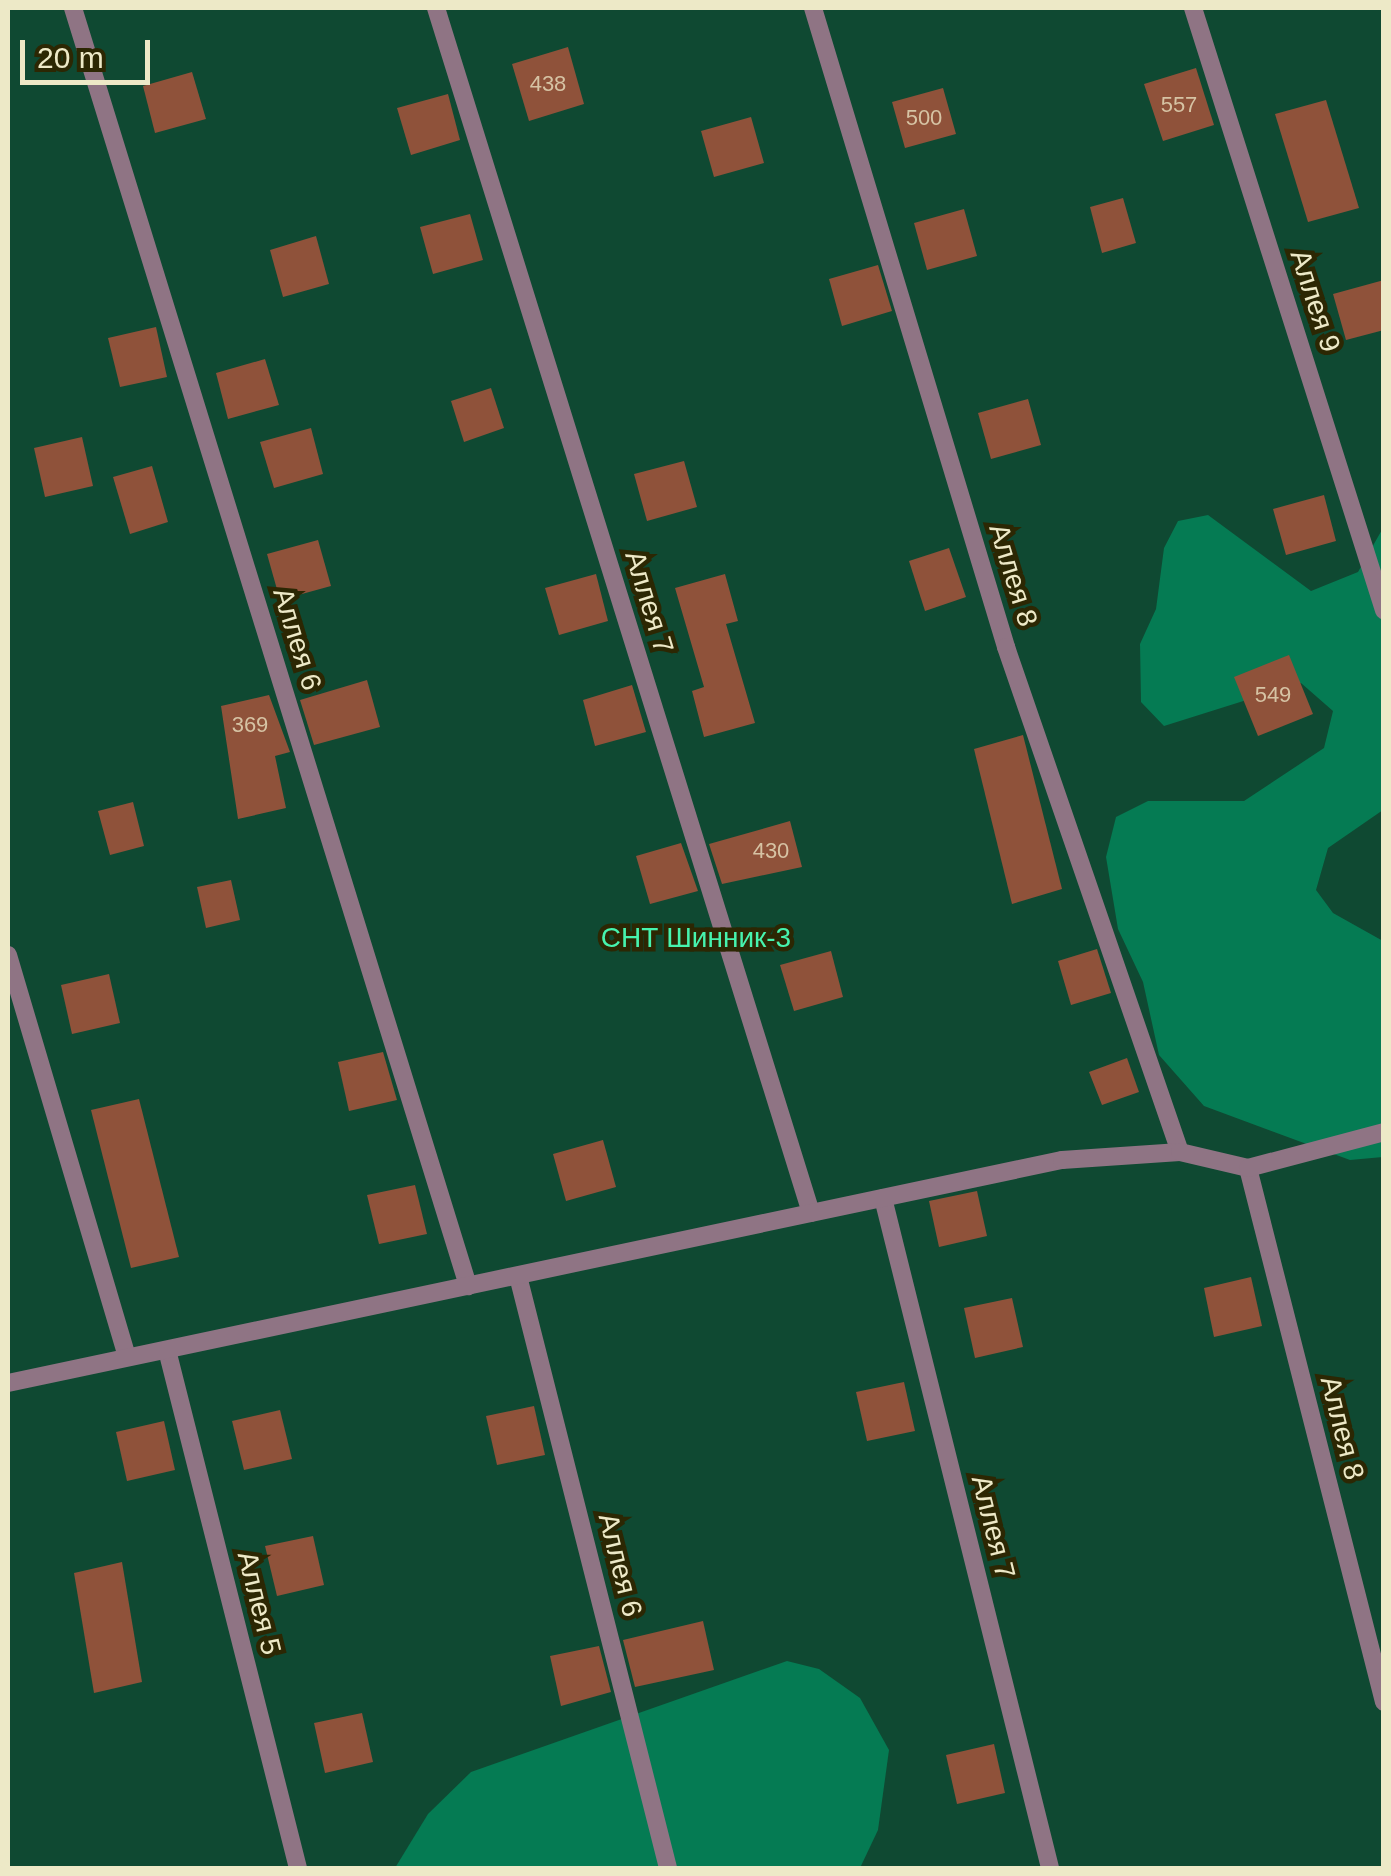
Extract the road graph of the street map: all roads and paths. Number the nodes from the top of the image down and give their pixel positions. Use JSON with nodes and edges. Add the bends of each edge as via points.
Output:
{"nodes":[{"id":1,"x":72,"y":8,"type":"edge"},
{"id":2,"x":436,"y":8,"type":"edge"},
{"id":3,"x":813,"y":8,"type":"edge"},
{"id":4,"x":1193,"y":8,"type":"edge"},
{"id":5,"x":1384,"y":610,"type":"edge"},
{"id":6,"x":8,"y":955,"type":"edge"},
{"id":7,"x":1384,"y":1132,"type":"edge"},
{"id":8,"x":1180,"y":1152,"type":"junction"},
{"id":9,"x":1248,"y":1168,"type":"junction"},
{"id":10,"x":883,"y":1198,"type":"junction"},
{"id":11,"x":811,"y":1214,"type":"junction"},
{"id":12,"x":518,"y":1276,"type":"junction"},
{"id":13,"x":468,"y":1286,"type":"junction"},
{"id":14,"x":167,"y":1350,"type":"junction"},
{"id":15,"x":127,"y":1357,"type":"junction"},
{"id":16,"x":8,"y":1383,"type":"edge"},
{"id":17,"x":1384,"y":1702,"type":"edge"},
{"id":18,"x":298,"y":1868,"type":"edge"},
{"id":19,"x":668,"y":1868,"type":"edge"},
{"id":20,"x":1050,"y":1868,"type":"edge"}],
"edges":[{"from":1,"to":13,"type":"lane","name":"Аллея 6"},
{"from":2,"to":11,"type":"lane","name":"Аллея 7"},
{"from":3,"to":8,"type":"lane","name":"Аллея 8","via":[[1006,648]]},
{"from":4,"to":5,"type":"lane","name":"Аллея 9"},
{"from":6,"to":15,"type":"lane"},
{"from":7,"to":9,"type":"lane"},
{"from":8,"to":9,"type":"lane"},
{"from":8,"to":10,"type":"lane","via":[[1062,1160]]},
{"from":9,"to":17,"type":"lane","name":"Аллея 8"},
{"from":10,"to":11,"type":"lane"},
{"from":10,"to":20,"type":"lane","name":"Аллея 7"},
{"from":11,"to":12,"type":"lane"},
{"from":12,"to":13,"type":"lane"},
{"from":12,"to":19,"type":"lane","name":"Аллея 6"},
{"from":13,"to":14,"type":"lane"},
{"from":14,"to":15,"type":"lane"},
{"from":14,"to":18,"type":"lane","name":"Аллея 5"},
{"from":15,"to":16,"type":"lane"}]}
